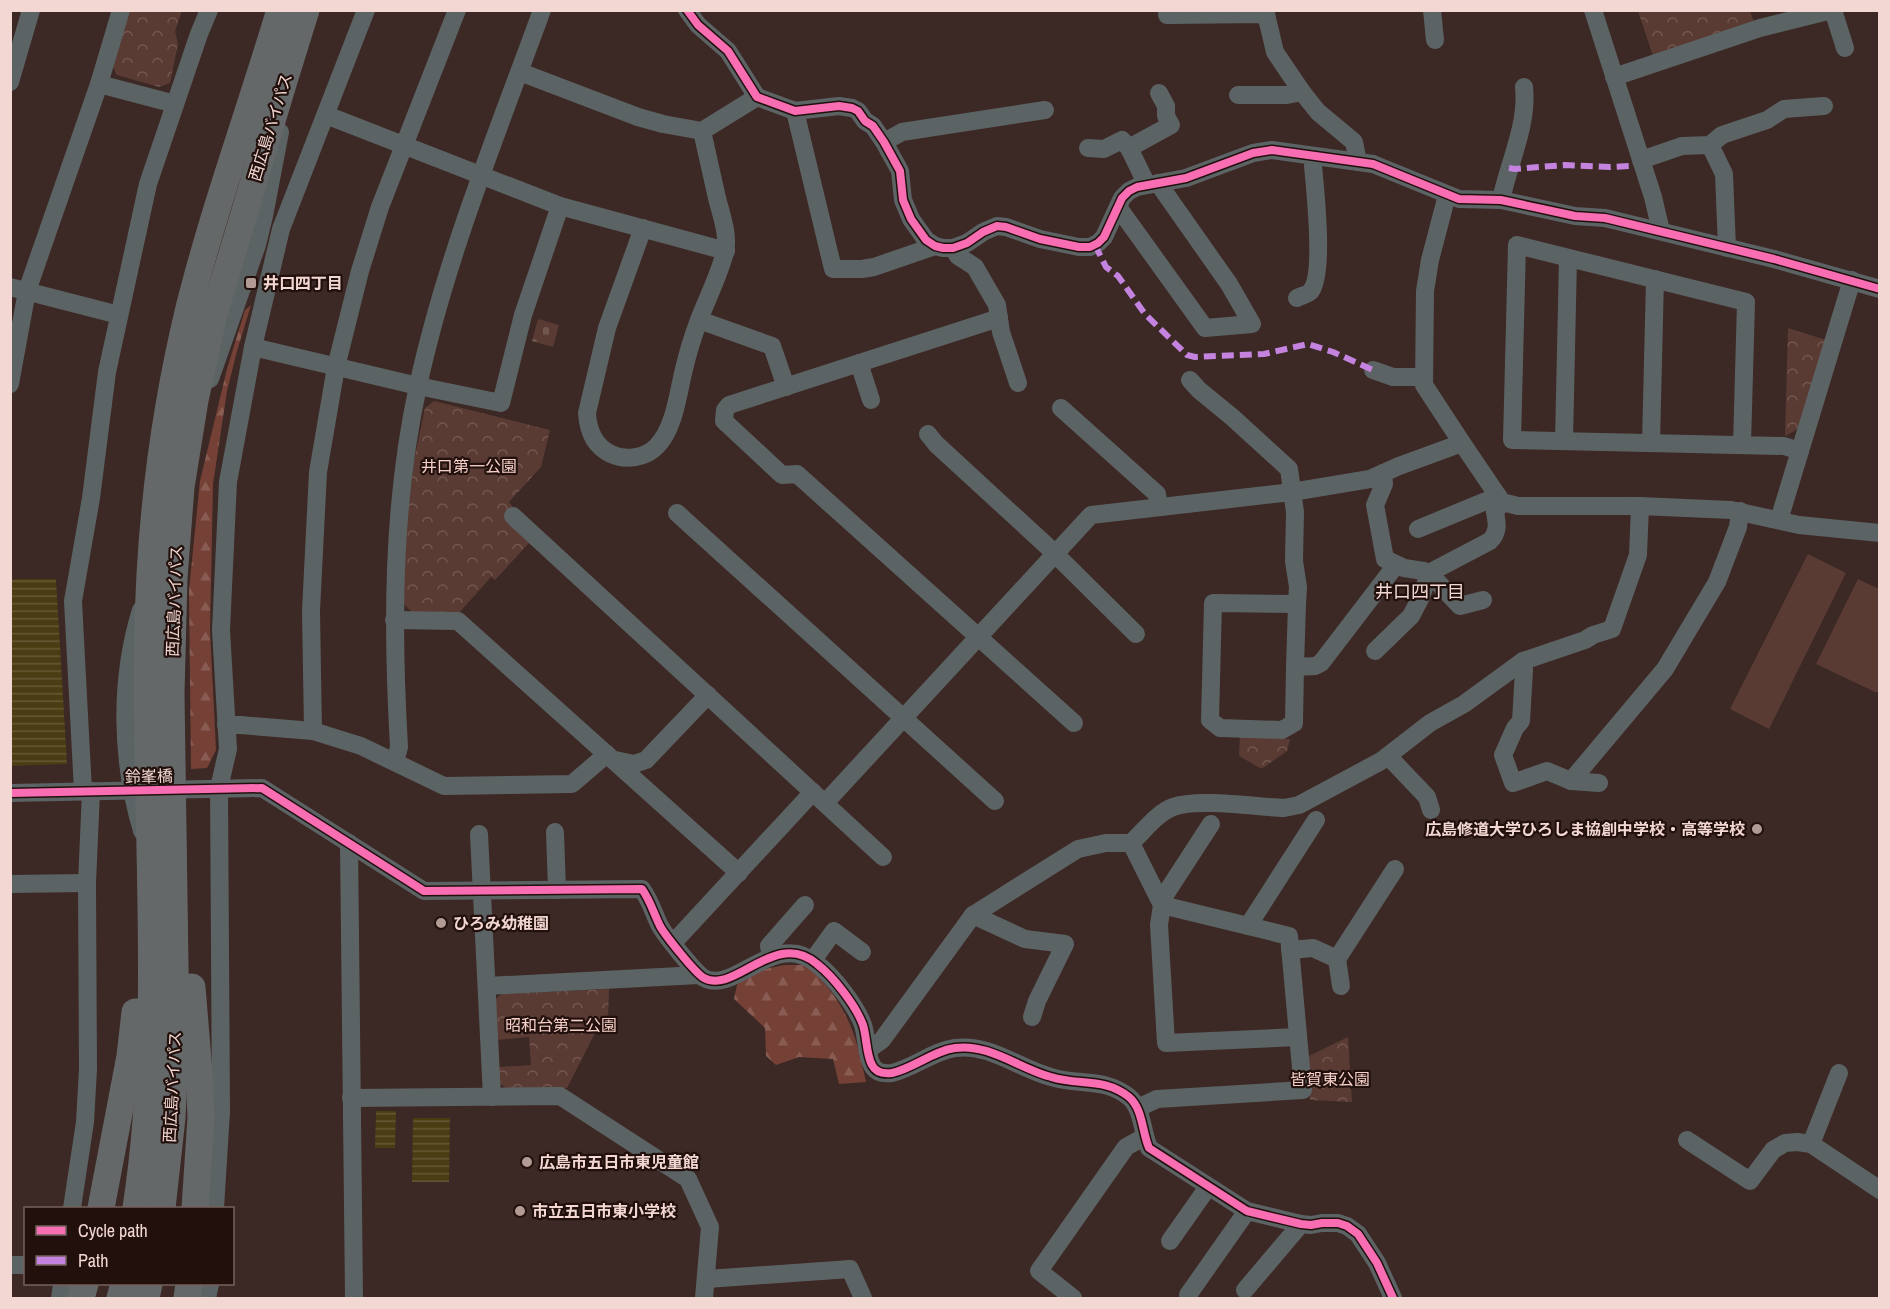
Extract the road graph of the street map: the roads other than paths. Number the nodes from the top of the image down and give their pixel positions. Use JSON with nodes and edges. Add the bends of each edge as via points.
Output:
{"nodes":[{"id":1,"x":31,"y":10,"type":"edge"},
{"id":2,"x":121,"y":10,"type":"edge"},
{"id":3,"x":209,"y":10,"type":"edge"},
{"id":4,"x":280,"y":10,"type":"edge"},
{"id":5,"x":306,"y":10,"type":"edge"},
{"id":6,"x":366,"y":10,"type":"edge"},
{"id":7,"x":457,"y":10,"type":"edge"},
{"id":8,"x":542,"y":10,"type":"edge"},
{"id":9,"x":687,"y":10,"type":"edge"},
{"id":10,"x":1432,"y":10,"type":"edge"},
{"id":11,"x":1593,"y":10,"type":"edge"},
{"id":12,"x":1832,"y":10,"type":"edge"},
{"id":13,"x":1167,"y":15,"type":"dead end"},
{"id":14,"x":1796,"y":15,"type":"edge"},
{"id":15,"x":1435,"y":40,"type":"dead end"},
{"id":16,"x":1845,"y":48,"type":"dead end"},
{"id":17,"x":520,"y":72,"type":"junction"},
{"id":18,"x":1614,"y":77,"type":"junction"},
{"id":19,"x":10,"y":82,"type":"edge"},
{"id":20,"x":99,"y":84,"type":"junction"},
{"id":21,"x":1524,"y":87,"type":"dead end"},
{"id":22,"x":1159,"y":93,"type":"dead end"},
{"id":23,"x":1302,"y":93,"type":"junction"},
{"id":24,"x":1238,"y":95,"type":"dead end"},
{"id":25,"x":757,"y":97,"type":"junction"},
{"id":26,"x":175,"y":104,"type":"junction"},
{"id":27,"x":1824,"y":106,"type":"dead end"},
{"id":28,"x":1045,"y":110,"type":"dead end"},
{"id":29,"x":795,"y":111,"type":"junction"},
{"id":30,"x":326,"y":115,"type":"junction"},
{"id":31,"x":702,"y":131,"type":"junction"},
{"id":32,"x":884,"y":142,"type":"junction"},
{"id":33,"x":403,"y":144,"type":"junction"},
{"id":34,"x":1710,"y":145,"type":"junction"},
{"id":35,"x":1088,"y":148,"type":"dead end"},
{"id":36,"x":1129,"y":148,"type":"junction"},
{"id":37,"x":1315,"y":156,"type":"junction"},
{"id":38,"x":1641,"y":160,"type":"junction"},
{"id":39,"x":1358,"y":162,"type":"junction"},
{"id":40,"x":482,"y":175,"type":"junction"},
{"id":41,"x":1152,"y":184,"type":"junction"},
{"id":42,"x":1447,"y":195,"type":"junction"},
{"id":43,"x":1501,"y":200,"type":"junction"},
{"id":44,"x":560,"y":206,"type":"junction"},
{"id":45,"x":1118,"y":207,"type":"junction"},
{"id":46,"x":643,"y":228,"type":"junction"},
{"id":47,"x":1661,"y":231,"type":"junction"},
{"id":48,"x":935,"y":246,"type":"junction"},
{"id":49,"x":953,"y":248,"type":"junction"},
{"id":50,"x":1727,"y":248,"type":"junction"},
{"id":51,"x":726,"y":251,"type":"junction"},
{"id":52,"x":1568,"y":258,"type":"junction"},
{"id":53,"x":1655,"y":279,"type":"junction"},
{"id":54,"x":1852,"y":280,"type":"junction"},
{"id":55,"x":19,"y":289,"type":"edge"},
{"id":56,"x":1880,"y":289,"type":"edge"},
{"id":57,"x":1303,"y":299,"type":"dead end"},
{"id":58,"x":119,"y":315,"type":"junction"},
{"id":59,"x":999,"y":318,"type":"junction"},
{"id":60,"x":699,"y":320,"type":"junction"},
{"id":61,"x":253,"y":346,"type":"junction"},
{"id":62,"x":859,"y":363,"type":"junction"},
{"id":63,"x":336,"y":367,"type":"junction"},
{"id":64,"x":1373,"y":370,"type":"dead end"},
{"id":65,"x":1424,"y":376,"type":"junction"},
{"id":66,"x":1190,"y":380,"type":"dead end"},
{"id":67,"x":1018,"y":383,"type":"dead end"},
{"id":68,"x":10,"y":384,"type":"edge"},
{"id":69,"x":418,"y":386,"type":"junction"},
{"id":70,"x":786,"y":387,"type":"junction"},
{"id":71,"x":870,"y":400,"type":"dead end"},
{"id":72,"x":1061,"y":408,"type":"dead end"},
{"id":73,"x":928,"y":434,"type":"dead end"},
{"id":74,"x":1564,"y":441,"type":"junction"},
{"id":75,"x":1462,"y":443,"type":"junction"},
{"id":76,"x":1651,"y":443,"type":"junction"},
{"id":77,"x":1742,"y":445,"type":"junction"},
{"id":78,"x":1800,"y":451,"type":"junction"},
{"id":79,"x":1383,"y":473,"type":"junction"},
{"id":80,"x":804,"y":480,"type":"junction"},
{"id":81,"x":777,"y":485,"type":"dead end"},
{"id":82,"x":1292,"y":492,"type":"junction"},
{"id":83,"x":1500,"y":499,"type":"junction"},
{"id":84,"x":1640,"y":506,"type":"junction"},
{"id":85,"x":1159,"y":507,"type":"junction"},
{"id":86,"x":1740,"y":511,"type":"junction"},
{"id":87,"x":677,"y":513,"type":"dead end"},
{"id":88,"x":513,"y":516,"type":"dead end"},
{"id":89,"x":1779,"y":520,"type":"junction"},
{"id":90,"x":1419,"y":529,"type":"dead end"},
{"id":91,"x":1880,"y":533,"type":"edge"},
{"id":92,"x":1054,"y":554,"type":"junction"},
{"id":93,"x":1395,"y":565,"type":"junction"},
{"id":94,"x":1429,"y":573,"type":"junction"},
{"id":95,"x":1483,"y":600,"type":"dead end"},
{"id":96,"x":1297,"y":604,"type":"junction"},
{"id":97,"x":394,"y":620,"type":"junction"},
{"id":98,"x":1136,"y":634,"type":"dead end"},
{"id":99,"x":979,"y":636,"type":"junction"},
{"id":100,"x":1374,"y":651,"type":"dead end"},
{"id":101,"x":1523,"y":662,"type":"junction"},
{"id":102,"x":1295,"y":668,"type":"junction"},
{"id":103,"x":708,"y":695,"type":"junction"},
{"id":104,"x":904,"y":718,"type":"junction"},
{"id":105,"x":1074,"y":723,"type":"dead end"},
{"id":106,"x":226,"y":725,"type":"junction"},
{"id":107,"x":313,"y":731,"type":"junction"},
{"id":108,"x":1388,"y":756,"type":"junction"},
{"id":109,"x":610,"y":757,"type":"junction"},
{"id":110,"x":395,"y":762,"type":"junction"},
{"id":111,"x":1571,"y":781,"type":"junction"},
{"id":112,"x":1599,"y":783,"type":"dead end"},
{"id":113,"x":219,"y":788,"type":"junction"},
{"id":114,"x":91,"y":791,"type":"junction"},
{"id":115,"x":10,"y":793,"type":"edge"},
{"id":116,"x":819,"y":798,"type":"junction"},
{"id":117,"x":995,"y":801,"type":"dead end"},
{"id":118,"x":1431,"y":810,"type":"dead end"},
{"id":119,"x":1316,"y":820,"type":"dead end"},
{"id":120,"x":1211,"y":824,"type":"dead end"},
{"id":121,"x":555,"y":832,"type":"dead end"},
{"id":122,"x":479,"y":834,"type":"dead end"},
{"id":123,"x":349,"y":843,"type":"junction"},
{"id":124,"x":1131,"y":843,"type":"junction"},
{"id":125,"x":883,"y":857,"type":"dead end"},
{"id":126,"x":158,"y":868,"type":"junction"},
{"id":127,"x":1395,"y":868,"type":"dead end"},
{"id":128,"x":739,"y":873,"type":"junction"},
{"id":129,"x":87,"y":883,"type":"junction"},
{"id":130,"x":10,"y":884,"type":"edge"},
{"id":131,"x":557,"y":890,"type":"junction"},
{"id":132,"x":482,"y":891,"type":"junction"},
{"id":133,"x":1162,"y":903,"type":"junction"},
{"id":134,"x":805,"y":905,"type":"dead end"},
{"id":135,"x":973,"y":915,"type":"junction"},
{"id":136,"x":1248,"y":926,"type":"junction"},
{"id":137,"x":673,"y":943,"type":"junction"},
{"id":138,"x":1290,"y":950,"type":"junction"},
{"id":139,"x":862,"y":952,"type":"dead end"},
{"id":140,"x":771,"y":957,"type":"junction"},
{"id":141,"x":1337,"y":959,"type":"junction"},
{"id":142,"x":813,"y":960,"type":"junction"},
{"id":143,"x":699,"y":975,"type":"junction"},
{"id":144,"x":486,"y":986,"type":"junction"},
{"id":145,"x":1341,"y":986,"type":"dead end"},
{"id":146,"x":1032,"y":1017,"type":"dead end"},
{"id":147,"x":1298,"y":1037,"type":"junction"},
{"id":148,"x":868,"y":1050,"type":"junction"},
{"id":149,"x":1839,"y":1073,"type":"dead end"},
{"id":150,"x":492,"y":1097,"type":"junction"},
{"id":151,"x":351,"y":1098,"type":"junction"},
{"id":152,"x":1138,"y":1108,"type":"junction"},
{"id":153,"x":1144,"y":1137,"type":"junction"},
{"id":154,"x":1687,"y":1140,"type":"dead end"},
{"id":155,"x":1811,"y":1143,"type":"junction"},
{"id":156,"x":1208,"y":1186,"type":"junction"},
{"id":157,"x":1880,"y":1190,"type":"edge"},
{"id":158,"x":72,"y":1207,"type":"edge"},
{"id":159,"x":101,"y":1207,"type":"edge"},
{"id":160,"x":136,"y":1207,"type":"edge"},
{"id":161,"x":162,"y":1207,"type":"edge"},
{"id":162,"x":195,"y":1207,"type":"edge"},
{"id":163,"x":215,"y":1207,"type":"edge"},
{"id":164,"x":1247,"y":1211,"type":"junction"},
{"id":165,"x":1301,"y":1224,"type":"junction"},
{"id":166,"x":1170,"y":1241,"type":"dead end"},
{"id":167,"x":707,"y":1279,"type":"junction"},
{"id":168,"x":1245,"y":1290,"type":"dead end"},
{"id":169,"x":1188,"y":1295,"type":"dead end"},
{"id":170,"x":1386,"y":1296,"type":"edge"},
{"id":171,"x":354,"y":1299,"type":"edge"},
{"id":172,"x":704,"y":1299,"type":"edge"},
{"id":173,"x":863,"y":1299,"type":"edge"},
{"id":174,"x":1073,"y":1299,"type":"edge"}],
"edges":[{"from":1,"to":19,"type":"street"},
{"from":2,"to":20,"type":"street"},
{"from":3,"to":26,"type":"street"},
{"from":4,"to":126,"type":"highway","name":"西広島バイパス","via":[[212,224],[187,319],[157,486],[147,686]]},
{"from":5,"to":126,"type":"highway","name":"西広島バイパス","via":[[214,314],[192,420],[181,487],[174,578],[171,693]]},
{"from":6,"to":30,"type":"street"},
{"from":7,"to":33,"type":"street"},
{"from":8,"to":17,"type":"street"},
{"from":9,"to":25,"type":"street","via":[[728,51]]},
{"from":10,"to":15,"type":"street"},
{"from":11,"to":18,"type":"street"},
{"from":12,"to":14,"type":"street"},
{"from":12,"to":16,"type":"street"},
{"from":13,"to":23,"type":"street","via":[[1266,14],[1275,52]]},
{"from":14,"to":18,"type":"street"},
{"from":17,"to":31,"type":"street","via":[[638,117]]},
{"from":17,"to":40,"type":"street"},
{"from":18,"to":38,"type":"street"},
{"from":20,"to":26,"type":"street"},
{"from":20,"to":55,"type":"street"},
{"from":21,"to":43,"type":"street","via":[[1524,119]]},
{"from":22,"to":36,"type":"street","via":[[1171,125]]},
{"from":23,"to":24,"type":"street"},
{"from":23,"to":39,"type":"street","via":[[1354,142]]},
{"from":25,"to":29,"type":"street"},
{"from":25,"to":31,"type":"street"},
{"from":26,"to":58,"type":"street","via":[[148,184]]},
{"from":27,"to":34,"type":"street","via":[[1784,109],[1767,120],[1722,135]]},
{"from":28,"to":32,"type":"street","via":[[902,132]]},
{"from":29,"to":32,"type":"street","via":[[852,108]]},
{"from":29,"to":48,"type":"street","via":[[833,269],[874,267]]},
{"from":30,"to":33,"type":"street"},
{"from":30,"to":61,"type":"street","via":[[281,229]]},
{"from":31,"to":51,"type":"street"},
{"from":32,"to":48,"type":"street","via":[[900,171],[903,200],[911,219]]},
{"from":33,"to":40,"type":"street"},
{"from":33,"to":63,"type":"street","via":[[360,271]]},
{"from":34,"to":38,"type":"street","via":[[1682,146]]},
{"from":34,"to":50,"type":"street","via":[[1724,174]]},
{"from":35,"to":36,"type":"street","via":[[1104,149],[1122,140]]},
{"from":36,"to":41,"type":"street"},
{"from":37,"to":39,"type":"street"},
{"from":37,"to":41,"type":"street","via":[[1272,150],[1253,153],[1186,178]]},
{"from":37,"to":57,"type":"street","via":[[1319,224],[1316,269],[1310,292]]},
{"from":38,"to":47,"type":"street"},
{"from":39,"to":42,"type":"street","via":[[1400,174]]},
{"from":40,"to":44,"type":"street"},
{"from":40,"to":69,"type":"street","via":[[444,285]]},
{"from":41,"to":45,"type":"street","via":[[1129,191]]},
{"from":41,"to":45,"type":"street","via":[[1229,284],[1252,324],[1205,327]]},
{"from":42,"to":43,"type":"street"},
{"from":42,"to":65,"type":"street","via":[[1425,291]]},
{"from":43,"to":47,"type":"street"},
{"from":44,"to":46,"type":"street"},
{"from":44,"to":69,"type":"street","via":[[523,315],[501,403]]},
{"from":45,"to":49,"type":"street","via":[[1104,237],[1090,247],[1040,239],[997,226]]},
{"from":46,"to":51,"type":"street"},
{"from":46,"to":60,"type":"street","via":[[607,328],[588,400],[588,425],[601,448],[631,458],[656,447],[668,430]]},
{"from":47,"to":50,"type":"street"},
{"from":48,"to":49,"type":"street"},
{"from":49,"to":59,"type":"street","via":[[975,267],[997,306]]},
{"from":50,"to":54,"type":"street"},
{"from":51,"to":60,"type":"street"},
{"from":52,"to":53,"type":"street"},
{"from":52,"to":74,"type":"street"},
{"from":52,"to":74,"type":"street","via":[[1517,245],[1512,440]]},
{"from":53,"to":76,"type":"street"},
{"from":53,"to":77,"type":"street","via":[[1746,302]]},
{"from":54,"to":56,"type":"street"},
{"from":54,"to":78,"type":"street"},
{"from":55,"to":58,"type":"street"},
{"from":55,"to":68,"type":"street"},
{"from":58,"to":114,"type":"street","via":[[73,602]]},
{"from":59,"to":62,"type":"street"},
{"from":59,"to":67,"type":"street"},
{"from":60,"to":70,"type":"street","via":[[772,346]]},
{"from":61,"to":63,"type":"street"},
{"from":61,"to":106,"type":"street","via":[[228,482],[221,630]]},
{"from":62,"to":70,"type":"street"},
{"from":62,"to":71,"type":"street"},
{"from":63,"to":69,"type":"street"},
{"from":63,"to":107,"type":"street","via":[[318,472],[311,611]]},
{"from":64,"to":65,"type":"street","via":[[1393,377]]},
{"from":65,"to":75,"type":"street","via":[[1424,384]]},
{"from":66,"to":82,"type":"street","via":[[1289,469]]},
{"from":69,"to":97,"type":"street","via":[[399,521]]},
{"from":70,"to":80,"type":"street","via":[[729,405],[724,421],[782,475],[796,474]]},
{"from":72,"to":85,"type":"street","via":[[1157,494]]},
{"from":73,"to":92,"type":"street"},
{"from":74,"to":76,"type":"street"},
{"from":75,"to":79,"type":"street"},
{"from":75,"to":83,"type":"street"},
{"from":76,"to":77,"type":"street"},
{"from":77,"to":78,"type":"street","via":[[1784,446]]},
{"from":78,"to":89,"type":"street"},
{"from":79,"to":82,"type":"street","via":[[1370,479]]},
{"from":79,"to":93,"type":"street","via":[[1384,484],[1375,505],[1385,559]]},
{"from":80,"to":81,"type":"street","via":[[800,484]]},
{"from":80,"to":99,"type":"street"},
{"from":82,"to":85,"type":"street"},
{"from":82,"to":96,"type":"street"},
{"from":83,"to":84,"type":"street","via":[[1518,506]]},
{"from":83,"to":90,"type":"street"},
{"from":83,"to":94,"type":"street","via":[[1494,537]]},
{"from":84,"to":86,"type":"street"},
{"from":84,"to":101,"type":"street","via":[[1638,555],[1612,628]]},
{"from":85,"to":92,"type":"street","via":[[1090,515]]},
{"from":86,"to":89,"type":"street"},
{"from":86,"to":111,"type":"street","via":[[1738,527],[1717,582],[1665,669]]},
{"from":87,"to":104,"type":"street"},
{"from":88,"to":103,"type":"street"},
{"from":89,"to":91,"type":"street"},
{"from":92,"to":98,"type":"street"},
{"from":92,"to":99,"type":"street"},
{"from":93,"to":94,"type":"street"},
{"from":93,"to":102,"type":"street","via":[[1321,663]]},
{"from":94,"to":95,"type":"street","via":[[1460,606]]},
{"from":94,"to":100,"type":"street","via":[[1411,616]]},
{"from":96,"to":102,"type":"street"},
{"from":96,"to":102,"type":"street","via":[[1213,603],[1209,720],[1220,728],[1230,729],[1282,729],[1294,723]]},
{"from":97,"to":109,"type":"street","via":[[458,621]]},
{"from":97,"to":110,"type":"street","via":[[399,747]]},
{"from":99,"to":104,"type":"street"},
{"from":99,"to":105,"type":"street"},
{"from":101,"to":108,"type":"street","via":[[1430,723]]},
{"from":101,"to":111,"type":"street","via":[[1521,721],[1503,755],[1515,790],[1547,771]]},
{"from":103,"to":109,"type":"street","via":[[646,760],[634,764]]},
{"from":103,"to":116,"type":"street"},
{"from":104,"to":116,"type":"street"},
{"from":104,"to":117,"type":"street"},
{"from":106,"to":107,"type":"street"},
{"from":106,"to":113,"type":"street","via":[[228,749]]},
{"from":107,"to":110,"type":"street"},
{"from":108,"to":118,"type":"street","via":[[1427,797]]},
{"from":108,"to":124,"type":"street","via":[[1299,805],[1284,808],[1191,803],[1173,807]]},
{"from":109,"to":110,"type":"street","via":[[572,784],[444,786]]},
{"from":109,"to":128,"type":"street"},
{"from":111,"to":112,"type":"street"},
{"from":113,"to":114,"type":"street","name":"鈴峯橋"},
{"from":113,"to":123,"type":"street","name":"鈴峯橋","via":[[262,788]]},
{"from":113,"to":163,"type":"street","via":[[221,1112]]},
{"from":114,"to":115,"type":"street","name":"鈴峯橋"},
{"from":114,"to":129,"type":"street"},
{"from":116,"to":125,"type":"street"},
{"from":116,"to":128,"type":"street"},
{"from":119,"to":136,"type":"street"},
{"from":120,"to":133,"type":"street"},
{"from":121,"to":131,"type":"street"},
{"from":122,"to":132,"type":"street"},
{"from":123,"to":132,"type":"street","name":"鈴峯橋","via":[[424,891]]},
{"from":123,"to":151,"type":"street"},
{"from":124,"to":133,"type":"street"},
{"from":124,"to":135,"type":"street","via":[[1078,849]]},
{"from":126,"to":159,"type":"highway","via":[[130,1056]]},
{"from":126,"to":160,"type":"highway","name":"西広島バイパス","via":[[147,1112]]},
{"from":126,"to":161,"type":"highway","name":"西広島バイパス","via":[[176,1032]]},
{"from":126,"to":162,"type":"highway","via":[[191,972],[201,1117]]},
{"from":127,"to":141,"type":"street"},
{"from":128,"to":137,"type":"street"},
{"from":129,"to":130,"type":"street"},
{"from":129,"to":158,"type":"street","via":[[88,1069],[85,1122]]},
{"from":131,"to":132,"type":"street","name":"鈴峯橋"},
{"from":131,"to":137,"type":"street","name":"鈴峯橋","via":[[642,889]]},
{"from":132,"to":144,"type":"street"},
{"from":133,"to":136,"type":"street"},
{"from":133,"to":147,"type":"street","via":[[1159,925],[1166,1043]]},
{"from":134,"to":140,"type":"street","via":[[769,946]]},
{"from":135,"to":146,"type":"street","via":[[1025,939],[1072,945],[1037,1001]]},
{"from":135,"to":148,"type":"street","via":[[882,1040]]},
{"from":136,"to":138,"type":"street","via":[[1289,936]]},
{"from":137,"to":143,"type":"street"},
{"from":138,"to":141,"type":"street","via":[[1313,948]]},
{"from":138,"to":147,"type":"street"},
{"from":139,"to":142,"type":"street","via":[[834,932]]},
{"from":140,"to":142,"type":"street","via":[[796,953]]},
{"from":140,"to":143,"type":"street","via":[[720,981]]},
{"from":141,"to":145,"type":"street"},
{"from":142,"to":148,"type":"street","via":[[859,1015]]},
{"from":143,"to":144,"type":"street"},
{"from":144,"to":150,"type":"street"},
{"from":147,"to":152,"type":"street","via":[[1303,1090],[1157,1100]]},
{"from":148,"to":152,"type":"street","via":[[872,1066],[884,1074],[955,1048],[979,1049],[1052,1078],[1112,1086],[1131,1098]]},
{"from":149,"to":155,"type":"street"},
{"from":150,"to":151,"type":"street"},
{"from":150,"to":167,"type":"street","via":[[560,1096],[688,1179],[710,1227]]},
{"from":151,"to":171,"type":"street"},
{"from":152,"to":153,"type":"street"},
{"from":153,"to":156,"type":"street","via":[[1149,1148]]},
{"from":153,"to":174,"type":"street","via":[[1126,1147],[1039,1271]]},
{"from":154,"to":155,"type":"street","via":[[1750,1181],[1773,1150],[1785,1143]]},
{"from":155,"to":157,"type":"street"},
{"from":156,"to":164,"type":"street"},
{"from":156,"to":166,"type":"street"},
{"from":164,"to":165,"type":"street"},
{"from":164,"to":169,"type":"street"},
{"from":165,"to":168,"type":"street"},
{"from":165,"to":170,"type":"street","via":[[1338,1223],[1358,1234],[1377,1263]]},
{"from":167,"to":172,"type":"street"},
{"from":167,"to":173,"type":"street","via":[[850,1269]]}]}
